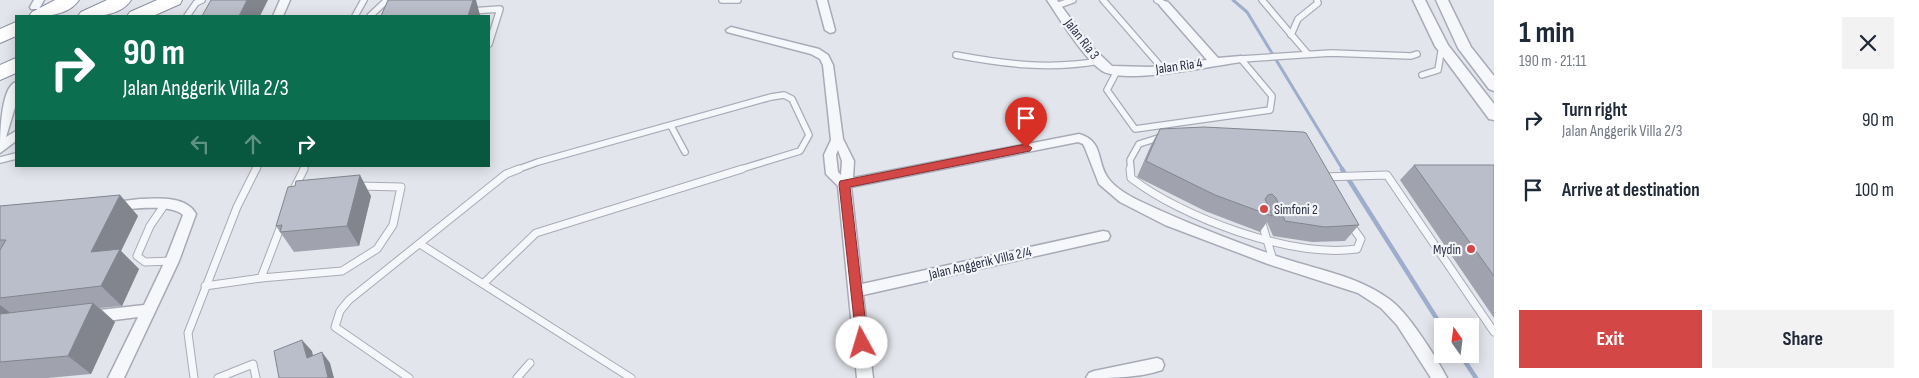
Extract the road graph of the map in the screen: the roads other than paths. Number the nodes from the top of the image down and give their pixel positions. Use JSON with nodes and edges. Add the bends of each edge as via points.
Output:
{"nodes":[{"id":1,"x":70,"y":0,"type":"edge"},
{"id":2,"x":122,"y":0,"type":"edge"},
{"id":3,"x":149,"y":0,"type":"edge"},
{"id":4,"x":173,"y":0,"type":"edge"},
{"id":5,"x":202,"y":0,"type":"edge"},
{"id":6,"x":285,"y":0,"type":"edge"},
{"id":7,"x":364,"y":0,"type":"edge"},
{"id":8,"x":388,"y":0,"type":"edge"},
{"id":9,"x":722,"y":0,"type":"edge"},
{"id":10,"x":738,"y":0,"type":"edge"},
{"id":11,"x":822,"y":0,"type":"edge"},
{"id":12,"x":1073,"y":0,"type":"edge"},
{"id":13,"x":1103,"y":0,"type":"edge"},
{"id":14,"x":1262,"y":0,"type":"edge"},
{"id":15,"x":1317,"y":0,"type":"edge"},
{"id":16,"x":1419,"y":0,"type":"edge"},
{"id":17,"x":1442,"y":0,"type":"edge"},
{"id":18,"x":1160,"y":2,"type":"edge"},
{"id":19,"x":1054,"y":3,"type":"edge"},
{"id":20,"x":38,"y":8,"type":"edge"},
{"id":21,"x":461,"y":11,"type":"edge"},
{"id":22,"x":90,"y":15,"type":"edge"},
{"id":23,"x":118,"y":15,"type":"edge"},
{"id":24,"x":139,"y":15,"type":"edge"},
{"id":25,"x":188,"y":15,"type":"edge"},
{"id":26,"x":278,"y":15,"type":"edge"},
{"id":27,"x":356,"y":15,"type":"edge"},
{"id":28,"x":371,"y":15,"type":"edge"},
{"id":29,"x":15,"y":28,"type":"edge"},
{"id":30,"x":731,"y":30,"type":"dead end"},
{"id":31,"x":830,"y":30,"type":"dead end"},
{"id":32,"x":1291,"y":34,"type":"junction"},
{"id":33,"x":0,"y":36,"type":"edge"},
{"id":34,"x":490,"y":41,"type":"edge"},
{"id":35,"x":1442,"y":46,"type":"junction"},
{"id":36,"x":15,"y":50,"type":"edge"},
{"id":37,"x":1307,"y":53,"type":"junction"},
{"id":38,"x":1417,"y":54,"type":"dead end"},
{"id":39,"x":956,"y":56,"type":"dead end"},
{"id":40,"x":0,"y":58,"type":"edge"},
{"id":41,"x":1241,"y":59,"type":"junction"},
{"id":42,"x":1099,"y":61,"type":"junction"},
{"id":43,"x":1214,"y":61,"type":"junction"},
{"id":44,"x":15,"y":66,"type":"edge"},
{"id":45,"x":1163,"y":69,"type":"junction"},
{"id":46,"x":15,"y":71,"type":"edge"},
{"id":47,"x":0,"y":73,"type":"edge"},
{"id":48,"x":1116,"y":73,"type":"junction"},
{"id":49,"x":1422,"y":75,"type":"dead end"},
{"id":50,"x":1489,"y":77,"type":"edge"},
{"id":51,"x":0,"y":78,"type":"edge"},
{"id":52,"x":1494,"y":86,"type":"edge"},
{"id":53,"x":15,"y":91,"type":"edge"},
{"id":54,"x":12,"y":105,"type":"edge"},
{"id":55,"x":1494,"y":115,"type":"edge"},
{"id":56,"x":671,"y":126,"type":"junction"},
{"id":57,"x":15,"y":136,"type":"edge"},
{"id":58,"x":0,"y":138,"type":"edge"},
{"id":59,"x":1168,"y":138,"type":"edge"},
{"id":60,"x":837,"y":140,"type":"junction"},
{"id":61,"x":0,"y":149,"type":"edge"},
{"id":62,"x":685,"y":152,"type":"dead end"},
{"id":63,"x":15,"y":156,"type":"edge"},
{"id":64,"x":0,"y":160,"type":"edge"},
{"id":65,"x":257,"y":167,"type":"edge"},
{"id":66,"x":305,"y":167,"type":"edge"},
{"id":67,"x":844,"y":184,"type":"junction"},
{"id":68,"x":1326,"y":185,"type":"edge"},
{"id":69,"x":295,"y":186,"type":"junction"},
{"id":70,"x":305,"y":186,"type":"edge"},
{"id":71,"x":353,"y":186,"type":"edge"},
{"id":72,"x":292,"y":195,"type":"edge"},
{"id":73,"x":165,"y":204,"type":"junction"},
{"id":74,"x":102,"y":207,"type":"edge"},
{"id":75,"x":285,"y":214,"type":"edge"},
{"id":76,"x":1259,"y":215,"type":"edge"},
{"id":77,"x":1346,"y":218,"type":"edge"},
{"id":78,"x":1103,"y":236,"type":"dead end"},
{"id":79,"x":1269,"y":241,"type":"junction"},
{"id":80,"x":420,"y":244,"type":"junction"},
{"id":81,"x":1273,"y":260,"type":"junction"},
{"id":82,"x":172,"y":261,"type":"junction"},
{"id":83,"x":261,"y":278,"type":"junction"},
{"id":84,"x":484,"y":283,"type":"junction"},
{"id":85,"x":205,"y":286,"type":"junction"},
{"id":86,"x":856,"y":291,"type":"junction"},
{"id":87,"x":149,"y":310,"type":"junction"},
{"id":88,"x":74,"y":319,"type":"edge"},
{"id":89,"x":1494,"y":332,"type":"edge"},
{"id":90,"x":530,"y":363,"type":"dead end"},
{"id":91,"x":1157,"y":365,"type":"dead end"},
{"id":92,"x":116,"y":378,"type":"edge"},
{"id":93,"x":194,"y":378,"type":"edge"},
{"id":94,"x":218,"y":378,"type":"edge"},
{"id":95,"x":256,"y":378,"type":"edge"},
{"id":96,"x":408,"y":378,"type":"edge"},
{"id":97,"x":517,"y":378,"type":"edge"},
{"id":98,"x":631,"y":378,"type":"edge"},
{"id":99,"x":865,"y":378,"type":"edge"},
{"id":100,"x":1094,"y":378,"type":"edge"},
{"id":101,"x":1439,"y":378,"type":"edge"}],
"edges":[{"from":1,"to":20,"type":"highway"},
{"from":2,"to":22,"type":"highway"},
{"from":3,"to":23,"type":"highway"},
{"from":4,"to":24,"type":"highway"},
{"from":5,"to":25,"type":"lane"},
{"from":6,"to":26,"type":"street"},
{"from":7,"to":27,"type":"lane"},
{"from":8,"to":28,"type":"lane"},
{"from":9,"to":10,"type":"lane"},
{"from":11,"to":31,"type":"street"},
{"from":12,"to":19,"type":"lane"},
{"from":13,"to":45,"type":"lane"},
{"from":14,"to":32,"type":"lane"},
{"from":15,"to":32,"type":"lane","via":[[1318,3],[1298,19]]},
{"from":16,"to":35,"type":"street"},
{"from":17,"to":50,"type":"street","via":[[1465,48]]},
{"from":18,"to":43,"type":"street"},
{"from":19,"to":42,"type":"street","name":"Jalan Ria 3"},
{"from":21,"to":34,"type":"lane","via":[[500,9]]},
{"from":29,"to":33,"type":"highway"},
{"from":30,"to":60,"type":"street","via":[[815,51],[824,57],[828,64]]},
{"from":32,"to":37,"type":"lane"},
{"from":35,"to":49,"type":"lane","via":[[1438,70]]},
{"from":35,"to":55,"type":"street"},
{"from":36,"to":40,"type":"highway"},
{"from":37,"to":38,"type":"lane"},
{"from":37,"to":41,"type":"lane"},
{"from":39,"to":42,"type":"lane","via":[[1048,68]]},
{"from":41,"to":43,"type":"street","name":"Jalan Ria 4"},
{"from":41,"to":48,"type":"lane","via":[[1272,96],[1270,110],[1135,129],[1107,90]]},
{"from":42,"to":48,"type":"street","name":"Jalan Ria 3"},
{"from":43,"to":45,"type":"street","name":"Jalan Ria 4"},
{"from":44,"to":47,"type":"highway"},
{"from":45,"to":48,"type":"street","name":"Jalan Ria 4"},
{"from":46,"to":51,"type":"highway"},
{"from":50,"to":52,"type":"street"},
{"from":53,"to":54,"type":"street"},
{"from":54,"to":58,"type":"street"},
{"from":56,"to":62,"type":"lane"},
{"from":56,"to":80,"type":"lane","via":[[538,162],[506,174]]},
{"from":56,"to":84,"type":"lane","via":[[784,95],[792,99],[809,135],[800,151],[536,233]]},
{"from":57,"to":61,"type":"street"},
{"from":59,"to":79,"type":"lane","via":[[1160,137],[1140,144],[1130,160],[1131,178],[1165,202]]},
{"from":60,"to":67,"type":"street","via":[[848,154],[850,172]]},
{"from":60,"to":67,"type":"street","via":[[830,155],[832,174]]},
{"from":63,"to":64,"type":"lane"},
{"from":65,"to":85,"type":"lane","via":[[237,207]]},
{"from":66,"to":69,"type":"lane"},
{"from":67,"to":81,"type":"street","via":[[1079,138],[1087,141],[1104,181],[1124,199],[1170,221]]},
{"from":67,"to":86,"type":"street"},
{"from":68,"to":89,"type":"lane","via":[[1319,173],[1357,178],[1387,175]]},
{"from":69,"to":70,"type":"lane"},
{"from":69,"to":72,"type":"lane"},
{"from":71,"to":83,"type":"lane","via":[[401,187],[393,225],[378,248],[342,271]]},
{"from":73,"to":74,"type":"street"},
{"from":73,"to":82,"type":"street","via":[[186,209],[190,214]]},
{"from":73,"to":82,"type":"lane","via":[[150,226],[137,256],[145,262]]},
{"from":75,"to":83,"type":"lane"},
{"from":76,"to":79,"type":"lane"},
{"from":77,"to":79,"type":"lane","via":[[1361,239],[1356,249],[1346,253]]},
{"from":78,"to":86,"type":"street","name":"Jalan Anggerik Villa 2/4"},
{"from":79,"to":81,"type":"lane"},
{"from":80,"to":84,"type":"lane"},
{"from":80,"to":96,"type":"lane","via":[[349,300],[340,311],[335,327]]},
{"from":81,"to":101,"type":"street","via":[[1363,289],[1386,304],[1402,320]]},
{"from":82,"to":87,"type":"street"},
{"from":83,"to":85,"type":"lane"},
{"from":84,"to":98,"type":"lane"},
{"from":85,"to":93,"type":"lane","via":[[188,333]]},
{"from":86,"to":99,"type":"street"},
{"from":87,"to":88,"type":"street"},
{"from":87,"to":92,"type":"street"},
{"from":90,"to":97,"type":"lane"},
{"from":91,"to":100,"type":"street"},
{"from":94,"to":95,"type":"lane","via":[[253,364]]}]}
